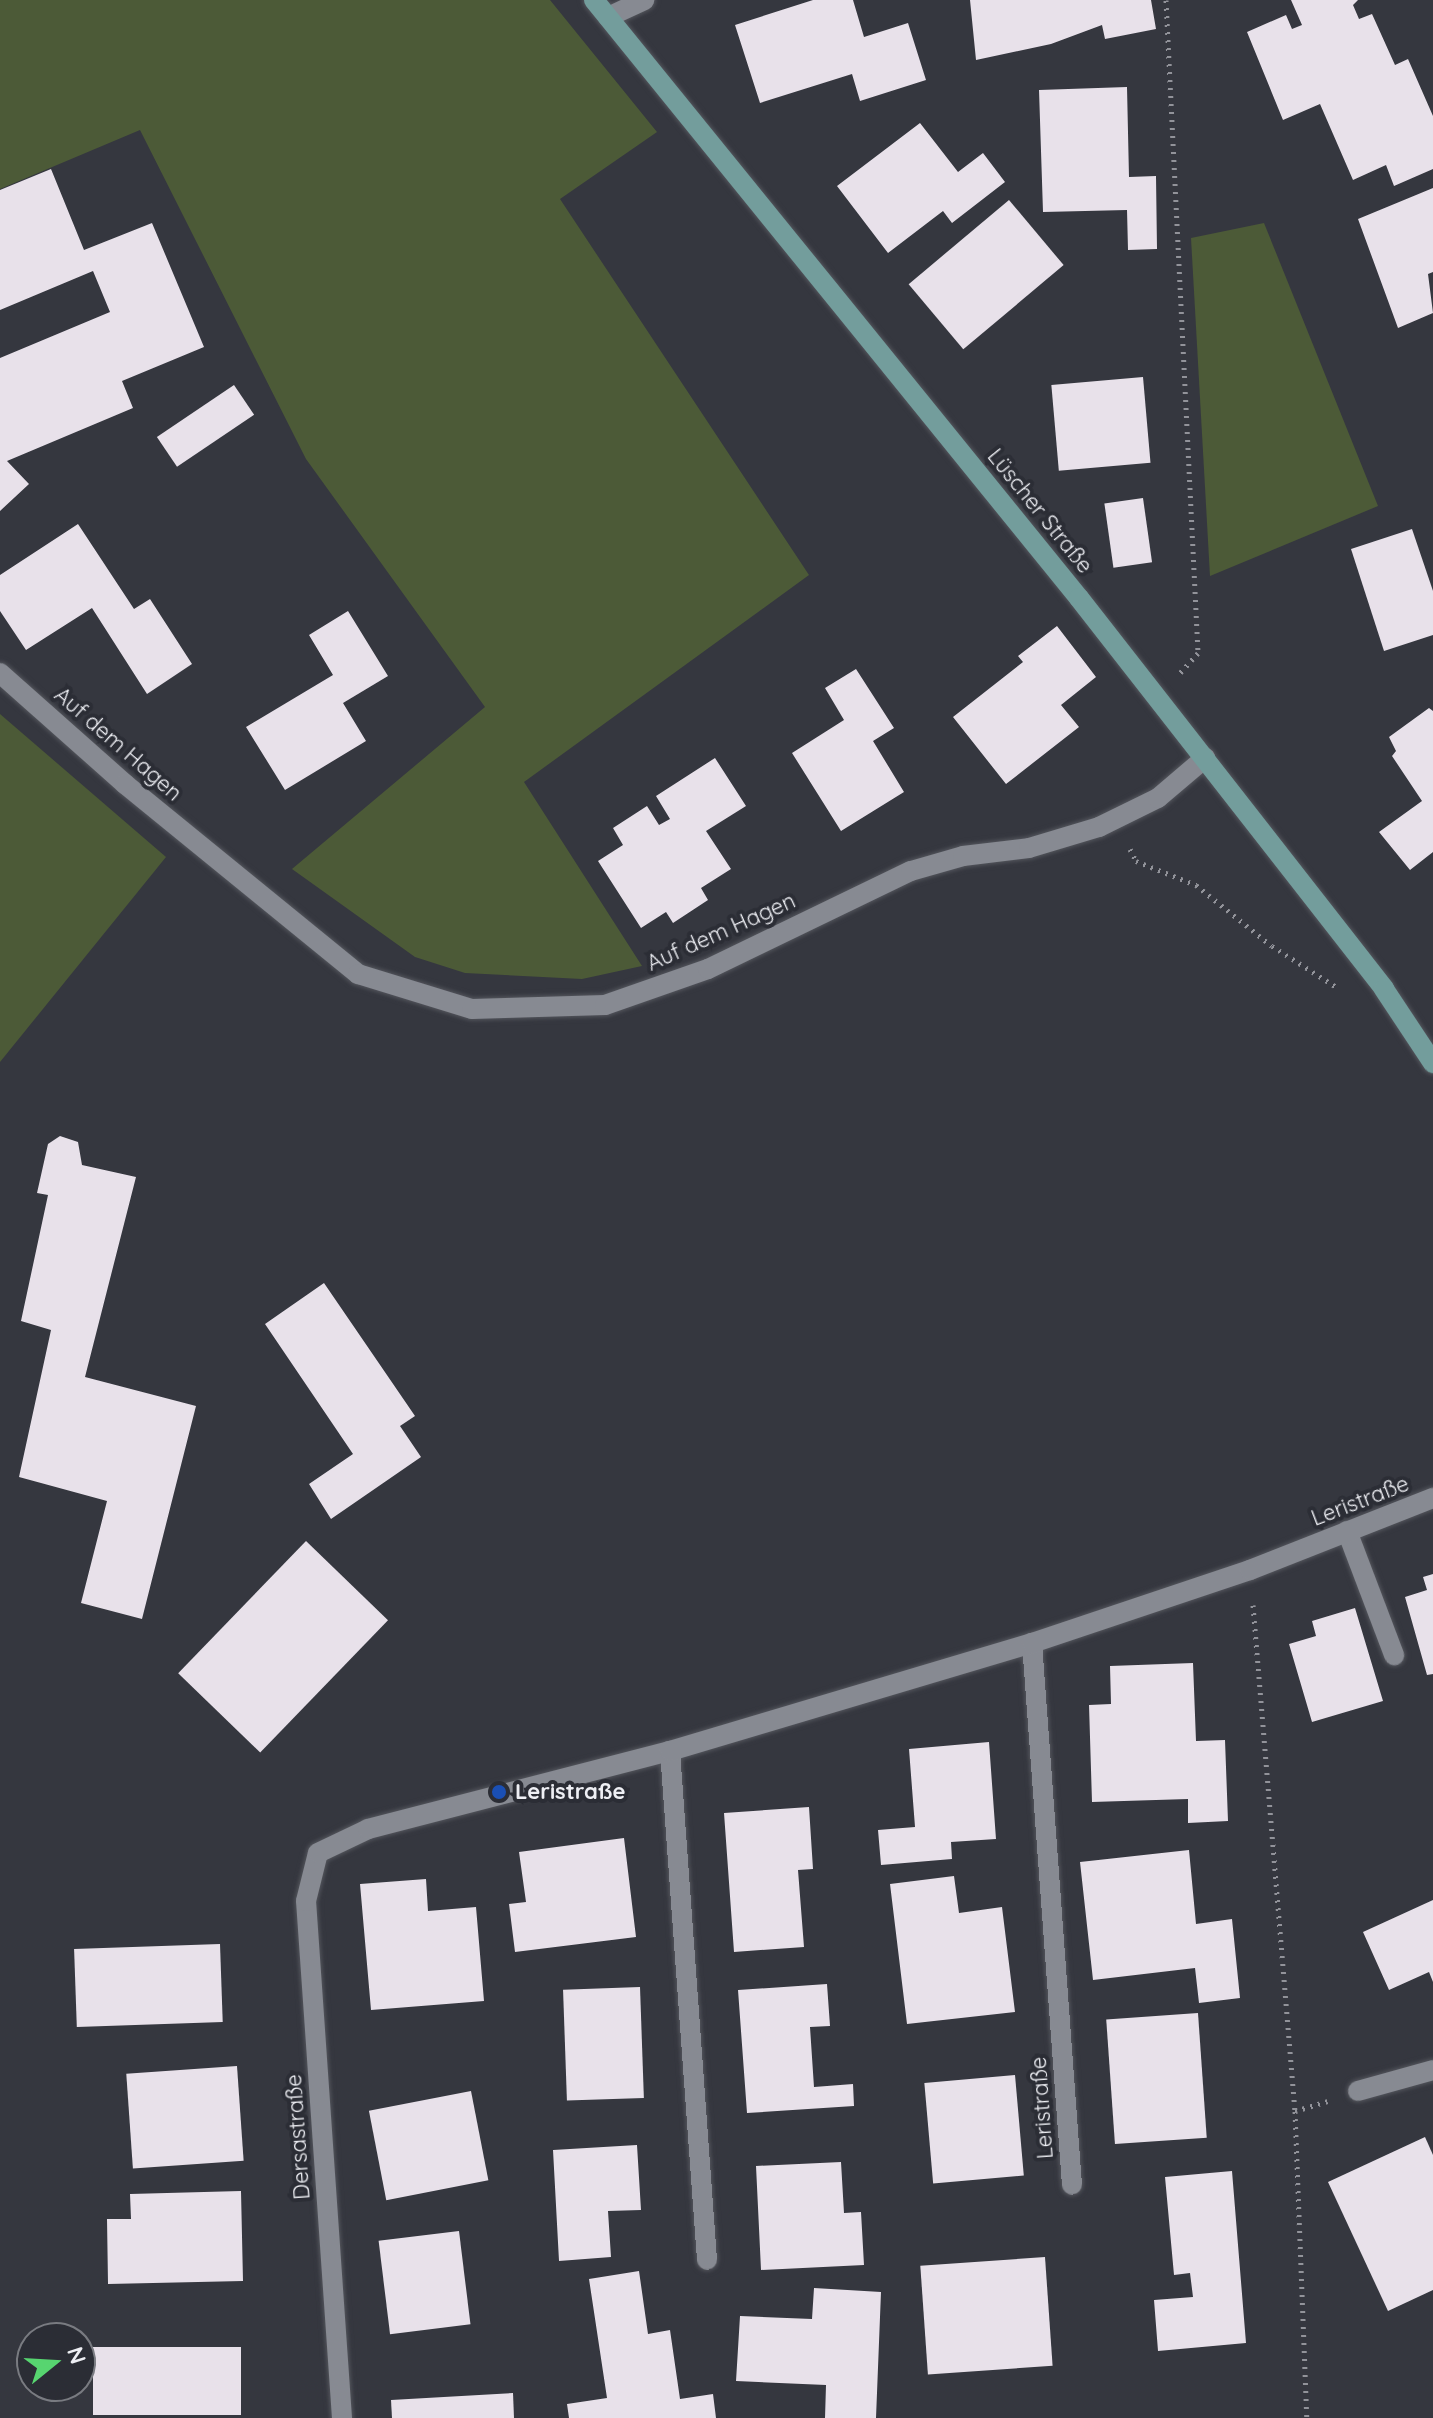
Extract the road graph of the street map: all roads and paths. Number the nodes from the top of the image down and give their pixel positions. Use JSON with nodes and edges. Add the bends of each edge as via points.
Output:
{"nodes":[{"id":1,"x":594,"y":0,"type":"edge"},
{"id":2,"x":644,"y":0,"type":"edge"},
{"id":3,"x":1166,"y":0,"type":"edge"},
{"id":4,"x":608,"y":17,"type":"junction"},
{"id":5,"x":0,"y":673,"type":"edge"},
{"id":6,"x":1158,"y":698,"type":"junction"},
{"id":7,"x":1205,"y":758,"type":"junction"},
{"id":8,"x":1116,"y":819,"type":"junction"},
{"id":9,"x":1384,"y":989,"type":"junction"},
{"id":10,"x":1433,"y":1063,"type":"edge"},
{"id":11,"x":1433,"y":1498,"type":"edge"},
{"id":12,"x":1347,"y":1531,"type":"junction"},
{"id":13,"x":1250,"y":1570,"type":"junction"},
{"id":14,"x":1032,"y":1643,"type":"junction"},
{"id":15,"x":1394,"y":1655,"type":"dead end"},
{"id":16,"x":670,"y":1751,"type":"junction"},
{"id":17,"x":318,"y":1853,"type":"joint"},
{"id":18,"x":1433,"y":2070,"type":"edge"},
{"id":19,"x":1358,"y":2091,"type":"joint"},
{"id":20,"x":1295,"y":2111,"type":"junction"},
{"id":21,"x":1072,"y":2185,"type":"dead end"},
{"id":22,"x":707,"y":2260,"type":"dead end"},
{"id":23,"x":342,"y":2418,"type":"edge"},
{"id":24,"x":1307,"y":2418,"type":"edge"}],
"edges":[{"from":1,"to":4,"type":"street","name":"Lüscher Straße"},
{"from":2,"to":4,"type":"street"},
{"from":3,"to":6,"type":"path","via":[[1198,653]]},
{"from":4,"to":6,"type":"street","name":"Lüscher Straße"},
{"from":5,"to":8,"type":"street","name":"Auf dem Hagen","via":[[125,784],[358,974],[472,1009],[605,1005],[708,969],[911,871],[963,856],[1029,848]]},
{"from":6,"to":7,"type":"street","name":"Lüscher Straße"},
{"from":7,"to":8,"type":"street","name":"Auf dem Hagen","via":[[1158,798]]},
{"from":7,"to":9,"type":"street","name":"Lüscher Straße"},
{"from":8,"to":9,"type":"path","via":[[1136,861],[1196,885],[1272,946],[1336,988]]},
{"from":9,"to":10,"type":"street","name":"Lüscher Straße"},
{"from":11,"to":12,"type":"street","name":"Leristraße"},
{"from":12,"to":13,"type":"street","name":"Leristraße"},
{"from":12,"to":15,"type":"street"},
{"from":13,"to":14,"type":"street","name":"Leristraße"},
{"from":13,"to":20,"type":"path"},
{"from":14,"to":16,"type":"street","name":"Leristraße"},
{"from":14,"to":21,"type":"street","name":"Leristraße"},
{"from":16,"to":17,"type":"street","name":"Leristraße","via":[[368,1829]]},
{"from":16,"to":22,"type":"street"},
{"from":17,"to":23,"type":"street","name":"Dersastraße","via":[[306,1901]]},
{"from":18,"to":19,"type":"street"},
{"from":19,"to":20,"type":"path"},
{"from":20,"to":24,"type":"path"}]}
